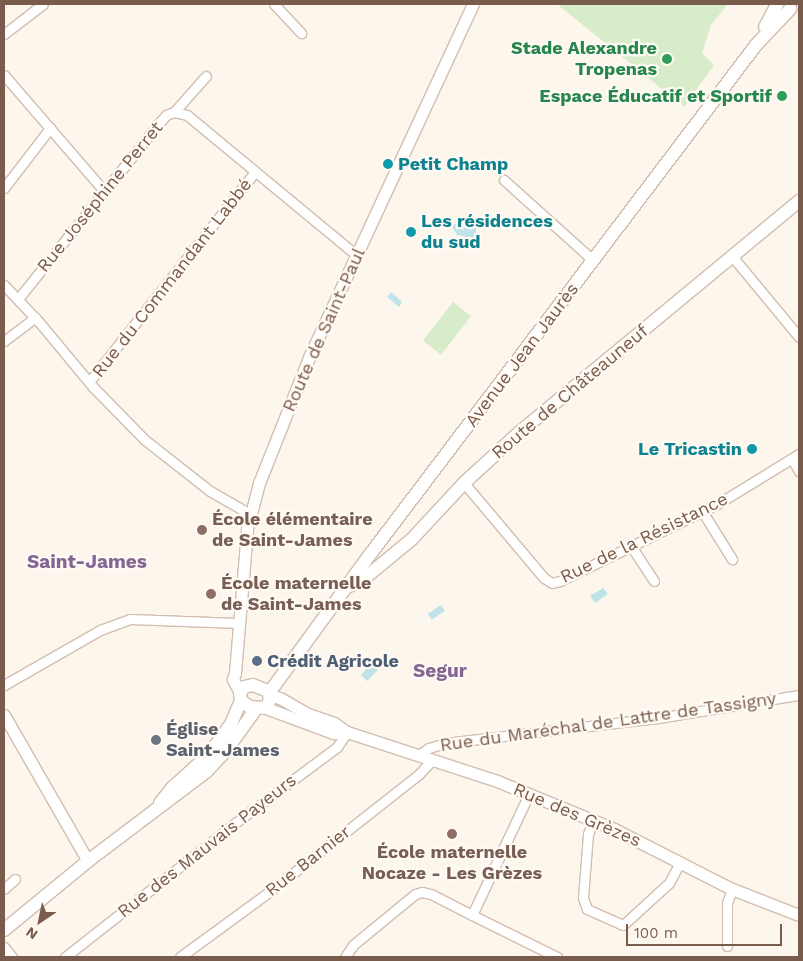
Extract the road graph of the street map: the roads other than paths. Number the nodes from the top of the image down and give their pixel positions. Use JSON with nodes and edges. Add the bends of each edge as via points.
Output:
{"nodes":[{"id":1,"x":43,"y":4,"type":"edge"},
{"id":2,"x":274,"y":4,"type":"edge"},
{"id":3,"x":473,"y":4,"type":"edge"},
{"id":4,"x":777,"y":4,"type":"edge"},
{"id":5,"x":791,"y":7,"type":"edge"},
{"id":6,"x":301,"y":33,"type":"dead end"},
{"id":7,"x":4,"y":34,"type":"edge"},
{"id":8,"x":756,"y":44,"type":"junction"},
{"id":9,"x":4,"y":75,"type":"edge"},
{"id":10,"x":206,"y":76,"type":"dead end"},
{"id":11,"x":174,"y":112,"type":"junction"},
{"id":12,"x":50,"y":128,"type":"junction"},
{"id":13,"x":254,"y":173,"type":"junction"},
{"id":14,"x":504,"y":180,"type":"dead end"},
{"id":15,"x":4,"y":188,"type":"edge"},
{"id":16,"x":105,"y":192,"type":"junction"},
{"id":17,"x":799,"y":201,"type":"edge"},
{"id":18,"x":356,"y":255,"type":"junction"},
{"id":19,"x":732,"y":256,"type":"junction"},
{"id":20,"x":593,"y":260,"type":"junction"},
{"id":21,"x":4,"y":285,"type":"edge"},
{"id":22,"x":18,"y":299,"type":"junction"},
{"id":23,"x":35,"y":318,"type":"junction"},
{"id":24,"x":799,"y":337,"type":"edge"},
{"id":25,"x":4,"y":341,"type":"edge"},
{"id":26,"x":89,"y":382,"type":"junction"},
{"id":27,"x":796,"y":456,"type":"edge"},
{"id":28,"x":799,"y":471,"type":"edge"},
{"id":29,"x":464,"y":483,"type":"junction"},
{"id":30,"x":702,"y":511,"type":"junction"},
{"id":31,"x":250,"y":514,"type":"junction"},
{"id":32,"x":631,"y":546,"type":"junction"},
{"id":33,"x":732,"y":559,"type":"dead end"},
{"id":34,"x":654,"y":581,"type":"dead end"},
{"id":35,"x":346,"y":587,"type":"junction"},
{"id":36,"x":240,"y":623,"type":"junction"},
{"id":37,"x":4,"y":685,"type":"edge"},
{"id":38,"x":799,"y":695,"type":"edge"},
{"id":39,"x":256,"y":696,"type":"junction"},
{"id":40,"x":4,"y":715,"type":"edge"},
{"id":41,"x":347,"y":732,"type":"junction"},
{"id":42,"x":420,"y":754,"type":"junction"},
{"id":43,"x":432,"y":760,"type":"junction"},
{"id":44,"x":529,"y":794,"type":"junction"},
{"id":45,"x":155,"y":810,"type":"junction"},
{"id":46,"x":593,"y":821,"type":"junction"},
{"id":47,"x":88,"y":861,"type":"junction"},
{"id":48,"x":680,"y":862,"type":"junction"},
{"id":49,"x":15,"y":879,"type":"dead end"},
{"id":50,"x":4,"y":889,"type":"edge"},
{"id":51,"x":732,"y":890,"type":"junction"},
{"id":52,"x":472,"y":914,"type":"junction"},
{"id":53,"x":799,"y":915,"type":"edge"},
{"id":54,"x":4,"y":930,"type":"edge"},
{"id":55,"x":727,"y":946,"type":"dead end"},
{"id":56,"x":4,"y":947,"type":"edge"},
{"id":57,"x":12,"y":957,"type":"edge"},
{"id":58,"x":65,"y":957,"type":"edge"},
{"id":59,"x":180,"y":957,"type":"edge"},
{"id":60,"x":345,"y":957,"type":"edge"},
{"id":61,"x":557,"y":957,"type":"edge"}],
"edges":[{"from":1,"to":7,"type":"street"},
{"from":2,"to":6,"type":"street"},
{"from":3,"to":18,"type":"street","name":"Route de Saint-Paul"},
{"from":4,"to":8,"type":"main road","name":"Avenue Jean Jaurès"},
{"from":5,"to":8,"type":"main road","name":"Avenue Jean Jaurès"},
{"from":8,"to":20,"type":"main road","name":"Avenue Jean Jaurès"},
{"from":9,"to":12,"type":"street"},
{"from":10,"to":11,"type":"street","name":"Rue Joséphine Perret"},
{"from":11,"to":13,"type":"street","via":[[187,115]]},
{"from":11,"to":16,"type":"street","name":"Rue Joséphine Perret","via":[[166,116]]},
{"from":12,"to":15,"type":"street"},
{"from":12,"to":16,"type":"street"},
{"from":13,"to":18,"type":"street"},
{"from":13,"to":26,"type":"street","name":"Rue du Commandant Labbé"},
{"from":14,"to":20,"type":"street"},
{"from":16,"to":22,"type":"street","name":"Rue Joséphine Perret"},
{"from":17,"to":19,"type":"main road","name":"Route de Châteauneuf"},
{"from":18,"to":31,"type":"street","name":"Route de Saint-Paul","via":[[310,355],[259,483]]},
{"from":19,"to":24,"type":"street"},
{"from":19,"to":29,"type":"main road","name":"Route de Châteauneuf","via":[[541,414]]},
{"from":20,"to":35,"type":"main road","name":"Avenue Jean Jaurès"},
{"from":21,"to":22,"type":"street"},
{"from":22,"to":23,"type":"street"},
{"from":23,"to":25,"type":"street"},
{"from":23,"to":26,"type":"street"},
{"from":26,"to":31,"type":"street","via":[[145,440],[210,491]]},
{"from":27,"to":28,"type":"street"},
{"from":27,"to":30,"type":"street","name":"Rue de la Résistance"},
{"from":29,"to":32,"type":"street","name":"Rue de la Résistance","via":[[544,578],[552,583]]},
{"from":29,"to":35,"type":"main road","name":"Route de Châteauneuf","via":[[412,539],[360,582]]},
{"from":30,"to":32,"type":"street","name":"Rue de la Résistance"},
{"from":30,"to":33,"type":"street"},
{"from":31,"to":36,"type":"street","name":"Route de Saint-Paul"},
{"from":32,"to":34,"type":"street"},
{"from":35,"to":39,"type":"main road","name":"Avenue Jean Jaurès","via":[[288,666]]},
{"from":36,"to":37,"type":"street","via":[[130,619],[100,630]]},
{"from":36,"to":39,"type":"street","name":"Route de Saint-Paul","via":[[235,673]]},
{"from":38,"to":42,"type":"street","name":"Rue du Maréchal de Lattre de Tassigny","via":[[658,718],[445,743]]},
{"from":39,"to":41,"type":"street","name":"Rue des Grèzes","via":[[333,733]]},
{"from":39,"to":45,"type":"main road","name":"Avenue Jean Jaurès","via":[[200,763],[172,788]]},
{"from":39,"to":45,"type":"main road","name":"Avenue Jean Jaurès","via":[[226,752],[207,772]]},
{"from":40,"to":47,"type":"street"},
{"from":41,"to":42,"type":"street","name":"Rue des Grèzes"},
{"from":41,"to":58,"type":"street","name":"Rue des Mauvais Payeurs","via":[[337,747]]},
{"from":42,"to":43,"type":"street","name":"Rue des Grèzes"},
{"from":43,"to":44,"type":"street","name":"Rue des Grèzes"},
{"from":43,"to":59,"type":"street","name":"Rue Barnier","via":[[412,780]]},
{"from":44,"to":46,"type":"street","name":"Rue des Grèzes"},
{"from":44,"to":52,"type":"street"},
{"from":45,"to":47,"type":"main road","name":"Avenue Jean Jaurès"},
{"from":46,"to":48,"type":"street","name":"Rue des Grèzes"},
{"from":46,"to":48,"type":"street","via":[[588,834],[583,898],[587,909],[623,925],[669,883]]},
{"from":47,"to":54,"type":"main road","name":"Avenue Jean Jaurès"},
{"from":48,"to":51,"type":"street","name":"Rue des Grèzes"},
{"from":49,"to":50,"type":"street"},
{"from":51,"to":53,"type":"street","name":"Rue des Grèzes"},
{"from":51,"to":55,"type":"street","via":[[727,903]]},
{"from":52,"to":60,"type":"street","via":[[431,894],[415,894],[353,945]]},
{"from":52,"to":61,"type":"street"},
{"from":56,"to":57,"type":"street"}]}
